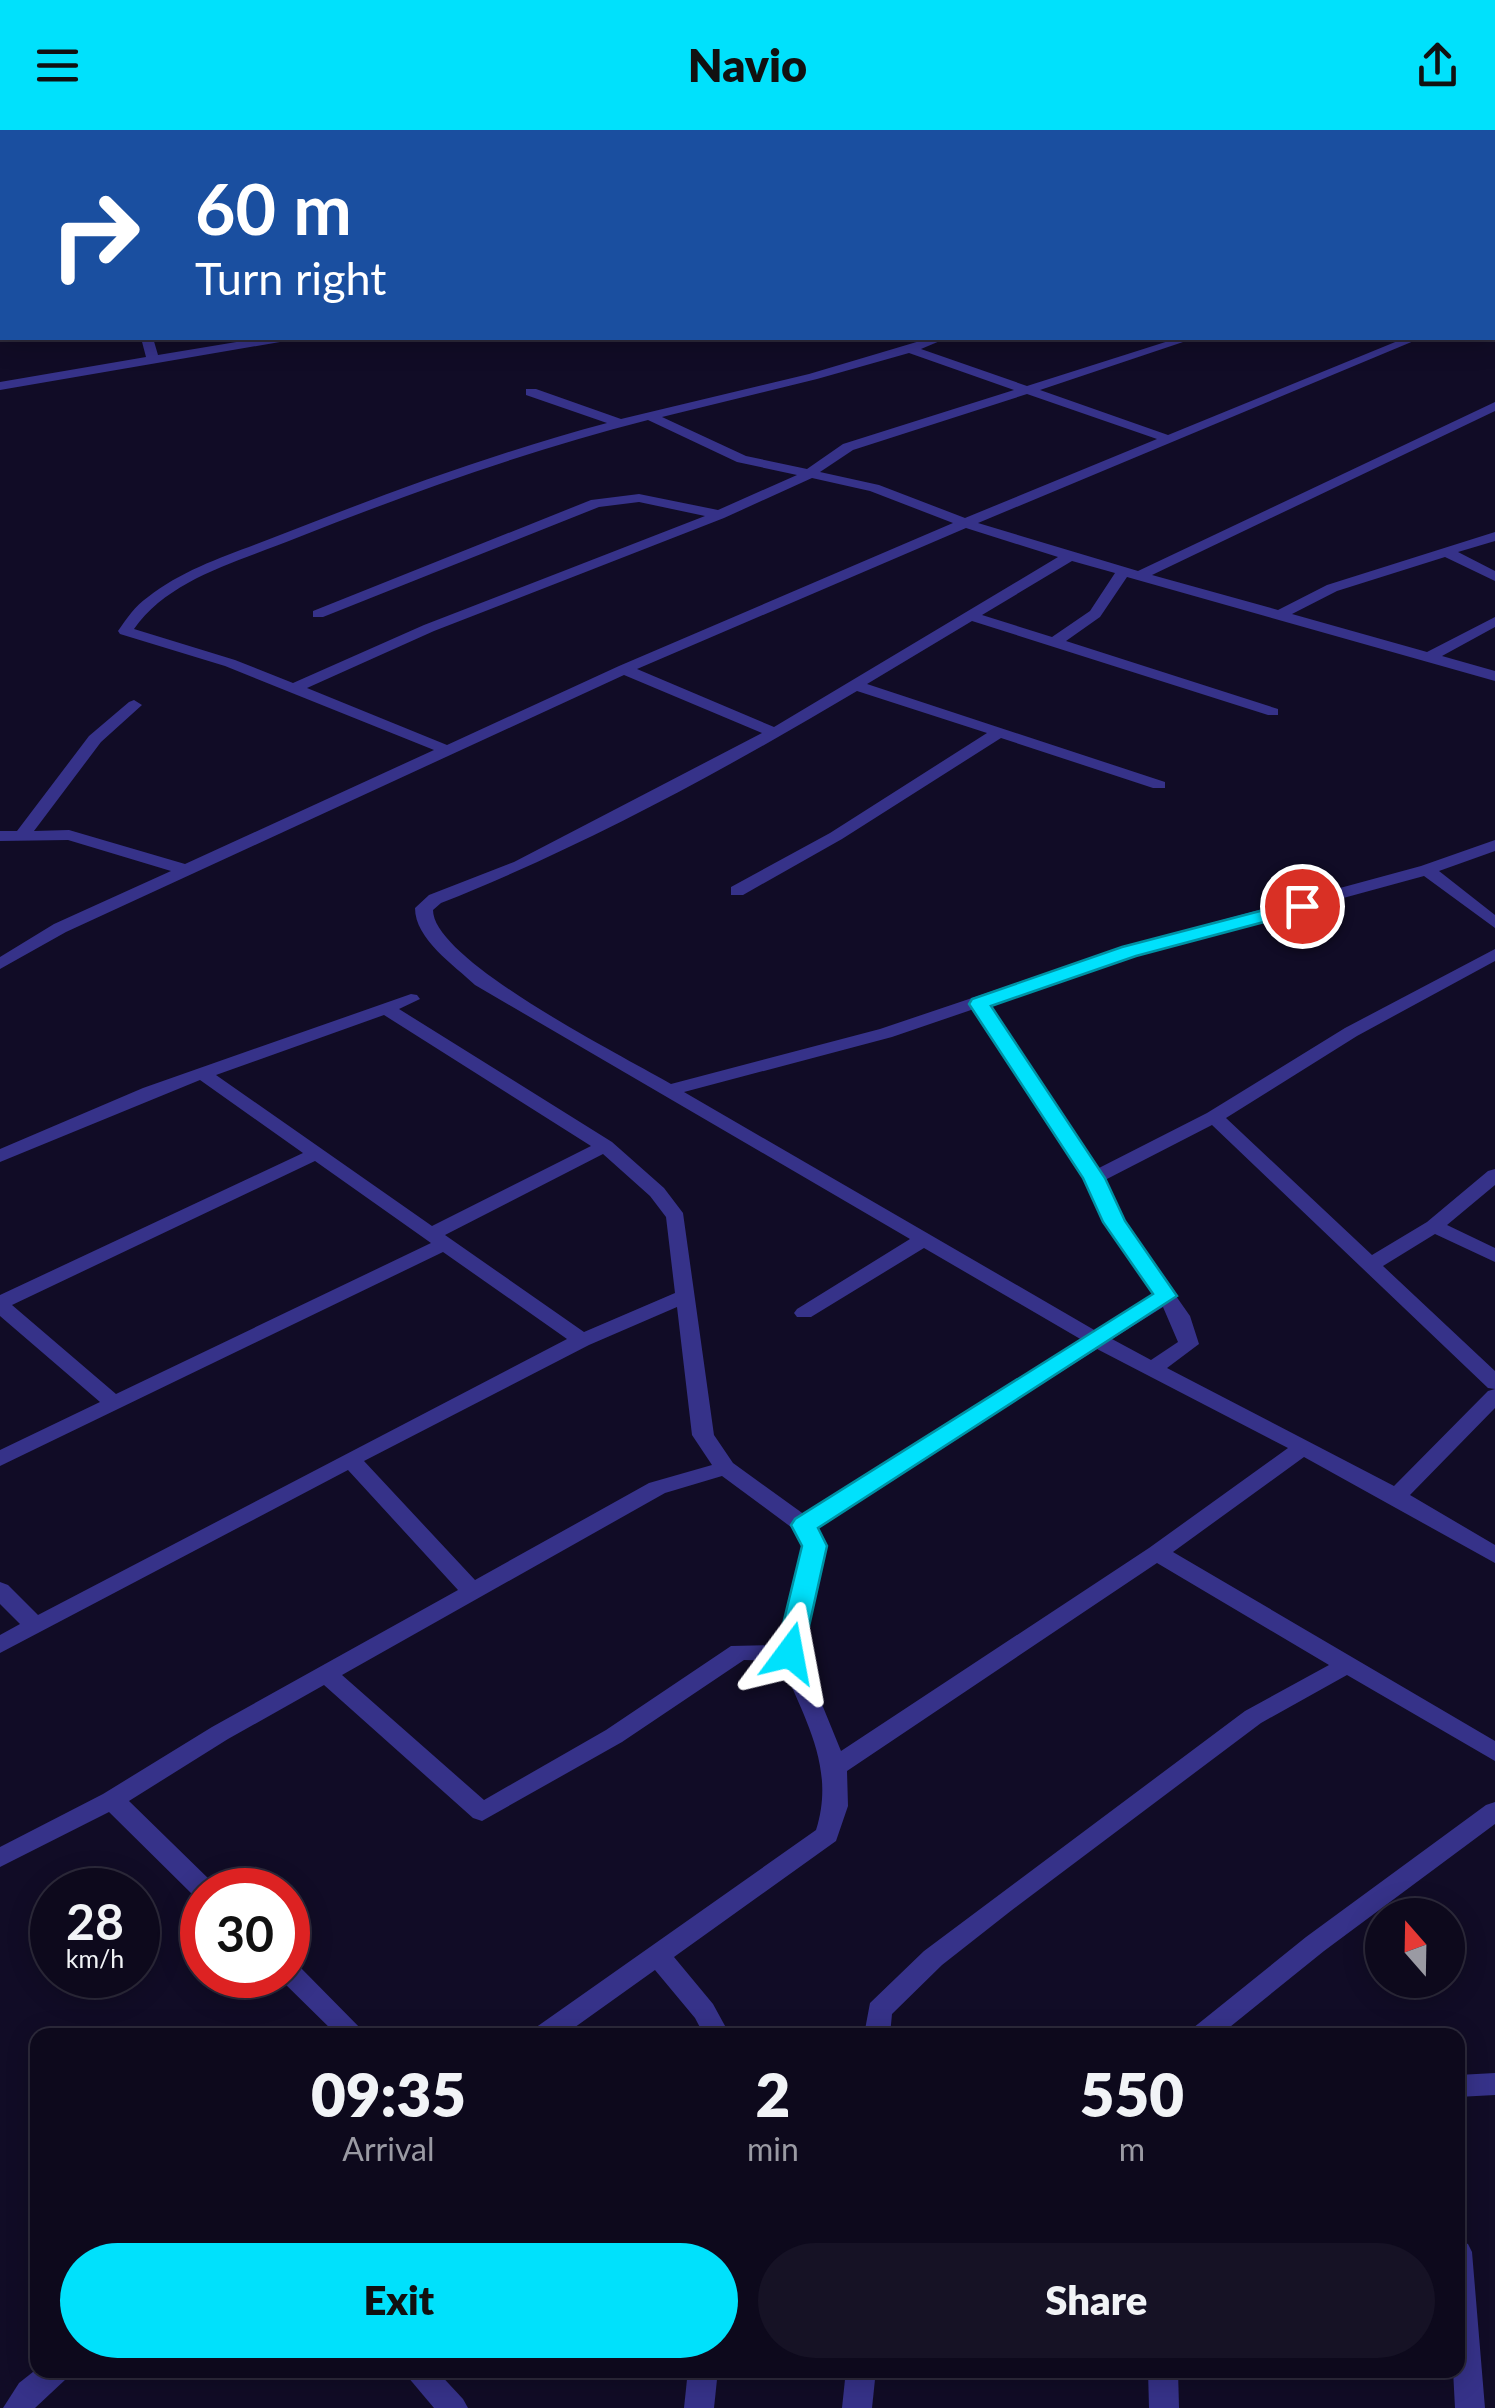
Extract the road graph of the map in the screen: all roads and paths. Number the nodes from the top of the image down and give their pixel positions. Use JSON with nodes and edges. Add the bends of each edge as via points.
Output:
{"nodes":[{"id":1,"x":1217,"y":130,"type":"edge"},
{"id":2,"x":1228,"y":130,"type":"edge"},
{"id":3,"x":148,"y":340,"type":"edge"},
{"id":4,"x":268,"y":340,"type":"edge"},
{"id":5,"x":935,"y":340,"type":"edge"},
{"id":6,"x":1183,"y":340,"type":"edge"},
{"id":7,"x":1402,"y":340,"type":"edge"},
{"id":8,"x":910,"y":349,"type":"junction"},
{"id":9,"x":153,"y":359,"type":"junction"},
{"id":10,"x":0,"y":386,"type":"edge"},
{"id":11,"x":1024,"y":390,"type":"junction"},
{"id":12,"x":532,"y":392,"type":"dead end"},
{"id":13,"x":1495,"y":406,"type":"edge"},
{"id":14,"x":652,"y":417,"type":"junction"},
{"id":15,"x":622,"y":424,"type":"junction"},
{"id":16,"x":1168,"y":439,"type":"junction"},
{"id":17,"x":806,"y":476,"type":"junction"},
{"id":18,"x":719,"y":514,"type":"junction"},
{"id":19,"x":965,"y":523,"type":"junction"},
{"id":20,"x":1495,"y":536,"type":"edge"},
{"id":21,"x":1445,"y":550,"type":"junction"},
{"id":22,"x":1070,"y":556,"type":"junction"},
{"id":23,"x":1124,"y":570,"type":"junction"},
{"id":24,"x":1142,"y":574,"type":"junction"},
{"id":25,"x":1495,"y":577,"type":"edge"},
{"id":26,"x":318,"y":614,"type":"dead end"},
{"id":27,"x":967,"y":615,"type":"junction"},
{"id":28,"x":1278,"y":615,"type":"junction"},
{"id":29,"x":1495,"y":622,"type":"edge"},
{"id":30,"x":1054,"y":643,"type":"junction"},
{"id":31,"x":1429,"y":657,"type":"junction"},
{"id":32,"x":624,"y":670,"type":"junction"},
{"id":33,"x":1495,"y":676,"type":"edge"},
{"id":34,"x":858,"y":686,"type":"junction"},
{"id":35,"x":295,"y":688,"type":"junction"},
{"id":36,"x":134,"y":704,"type":"dead end"},
{"id":37,"x":1273,"y":712,"type":"dead end"},
{"id":38,"x":1000,"y":731,"type":"junction"},
{"id":39,"x":775,"y":733,"type":"junction"},
{"id":40,"x":449,"y":752,"type":"junction"},
{"id":41,"x":1159,"y":785,"type":"dead end"},
{"id":42,"x":24,"y":834,"type":"junction"},
{"id":43,"x":0,"y":836,"type":"edge"},
{"id":44,"x":1495,"y":845,"type":"edge"},
{"id":45,"x":188,"y":870,"type":"junction"},
{"id":46,"x":1427,"y":870,"type":"junction"},
{"id":47,"x":737,"y":891,"type":"dead end"},
{"id":48,"x":1495,"y":923,"type":"edge"},
{"id":49,"x":1495,"y":954,"type":"edge"},
{"id":50,"x":0,"y":964,"type":"edge"},
{"id":51,"x":411,"y":999,"type":"dead end"},
{"id":52,"x":980,"y":1004,"type":"junction"},
{"id":53,"x":385,"y":1008,"type":"junction"},
{"id":54,"x":202,"y":1072,"type":"junction"},
{"id":55,"x":666,"y":1091,"type":"junction"},
{"id":56,"x":1214,"y":1117,"type":"junction"},
{"id":57,"x":605,"y":1146,"type":"junction"},
{"id":58,"x":315,"y":1154,"type":"junction"},
{"id":59,"x":0,"y":1156,"type":"edge"},
{"id":60,"x":1495,"y":1175,"type":"edge"},
{"id":61,"x":1094,"y":1178,"type":"junction"},
{"id":62,"x":1434,"y":1226,"type":"junction"},
{"id":63,"x":438,"y":1239,"type":"junction"},
{"id":64,"x":924,"y":1240,"type":"junction"},
{"id":65,"x":1495,"y":1256,"type":"edge"},
{"id":66,"x":1368,"y":1266,"type":"junction"},
{"id":67,"x":686,"y":1296,"type":"junction"},
{"id":68,"x":1166,"y":1296,"type":"junction"},
{"id":69,"x":0,"y":1304,"type":"edge"},
{"id":70,"x":804,"y":1313,"type":"dead end"},
{"id":71,"x":1095,"y":1339,"type":"junction"},
{"id":72,"x":582,"y":1340,"type":"junction"},
{"id":73,"x":1151,"y":1368,"type":"junction"},
{"id":74,"x":1495,"y":1383,"type":"edge"},
{"id":75,"x":1495,"y":1396,"type":"edge"},
{"id":76,"x":112,"y":1402,"type":"junction"},
{"id":77,"x":1302,"y":1449,"type":"junction"},
{"id":78,"x":0,"y":1459,"type":"edge"},
{"id":79,"x":351,"y":1460,"type":"junction"},
{"id":80,"x":725,"y":1468,"type":"junction"},
{"id":81,"x":1396,"y":1496,"type":"junction"},
{"id":82,"x":804,"y":1525,"type":"junction"},
{"id":83,"x":1157,"y":1554,"type":"junction"},
{"id":84,"x":1495,"y":1554,"type":"edge"},
{"id":85,"x":0,"y":1590,"type":"edge"},
{"id":86,"x":472,"y":1591,"type":"junction"},
{"id":87,"x":34,"y":1626,"type":"junction"},
{"id":88,"x":0,"y":1646,"type":"edge"},
{"id":89,"x":790,"y":1653,"type":"junction"},
{"id":90,"x":1347,"y":1665,"type":"junction"},
{"id":91,"x":326,"y":1674,"type":"junction"},
{"id":92,"x":1495,"y":1752,"type":"edge"},
{"id":93,"x":835,"y":1767,"type":"junction"},
{"id":94,"x":112,"y":1800,"type":"junction"},
{"id":95,"x":1495,"y":1811,"type":"edge"},
{"id":96,"x":0,"y":1858,"type":"edge"},
{"id":97,"x":182,"y":1868,"type":"edge"},
{"id":98,"x":657,"y":1955,"type":"junction"},
{"id":99,"x":310,"y":1992,"type":"edge"},
{"id":100,"x":347,"y":2028,"type":"edge"},
{"id":101,"x":554,"y":2028,"type":"edge"},
{"id":102,"x":713,"y":2028,"type":"edge"},
{"id":103,"x":878,"y":2028,"type":"edge"},
{"id":104,"x":1211,"y":2028,"type":"edge"},
{"id":105,"x":1495,"y":2084,"type":"edge"},
{"id":106,"x":1465,"y":2086,"type":"edge"},
{"id":107,"x":1465,"y":2343,"type":"edge"},
{"id":108,"x":46,"y":2378,"type":"edge"},
{"id":109,"x":425,"y":2378,"type":"edge"},
{"id":110,"x":702,"y":2378,"type":"edge"},
{"id":111,"x":860,"y":2378,"type":"edge"},
{"id":112,"x":1163,"y":2378,"type":"edge"},
{"id":113,"x":18,"y":2408,"type":"edge"},
{"id":114,"x":454,"y":2408,"type":"edge"},
{"id":115,"x":698,"y":2408,"type":"edge"},
{"id":116,"x":857,"y":2408,"type":"edge"},
{"id":117,"x":1164,"y":2408,"type":"edge"},
{"id":118,"x":1470,"y":2408,"type":"edge"}],
"edges":[{"from":1,"to":2,"type":"street"},
{"from":3,"to":9,"type":"street"},
{"from":4,"to":9,"type":"street"},
{"from":5,"to":8,"type":"street"},
{"from":6,"to":11,"type":"street"},
{"from":7,"to":16,"type":"street"},
{"from":8,"to":11,"type":"street"},
{"from":8,"to":14,"type":"street"},
{"from":9,"to":10,"type":"street"},
{"from":11,"to":16,"type":"street"},
{"from":11,"to":17,"type":"street","via":[[848,447]]},
{"from":12,"to":15,"type":"street"},
{"from":13,"to":24,"type":"street"},
{"from":14,"to":15,"type":"street"},
{"from":14,"to":17,"type":"street","via":[[742,459]]},
{"from":15,"to":35,"type":"street","via":[[494,460],[200,572],[165,593],[125,631]]},
{"from":16,"to":19,"type":"street"},
{"from":17,"to":18,"type":"street"},
{"from":17,"to":19,"type":"street","via":[[904,497]]},
{"from":18,"to":26,"type":"street","via":[[639,498],[596,503]]},
{"from":18,"to":35,"type":"street"},
{"from":19,"to":22,"type":"street"},
{"from":19,"to":32,"type":"street"},
{"from":20,"to":21,"type":"street"},
{"from":21,"to":25,"type":"street"},
{"from":21,"to":28,"type":"street","via":[[1332,588]]},
{"from":22,"to":23,"type":"street"},
{"from":22,"to":27,"type":"street"},
{"from":23,"to":24,"type":"street"},
{"from":23,"to":30,"type":"street","via":[[1095,614]]},
{"from":24,"to":28,"type":"street"},
{"from":27,"to":30,"type":"street"},
{"from":27,"to":34,"type":"street"},
{"from":28,"to":31,"type":"street"},
{"from":29,"to":31,"type":"street"},
{"from":30,"to":37,"type":"street"},
{"from":31,"to":33,"type":"street"},
{"from":32,"to":39,"type":"street"},
{"from":32,"to":40,"type":"street"},
{"from":34,"to":38,"type":"street"},
{"from":34,"to":39,"type":"street"},
{"from":35,"to":40,"type":"street"},
{"from":36,"to":42,"type":"street","via":[[95,739]]},
{"from":38,"to":41,"type":"street"},
{"from":38,"to":47,"type":"street"},
{"from":39,"to":55,"type":"street","via":[[520,866],[424,908],[438,940],[481,981]]},
{"from":40,"to":45,"type":"street"},
{"from":42,"to":43,"type":"street"},
{"from":42,"to":45,"type":"street","via":[[69,835]]},
{"from":44,"to":46,"type":"street"},
{"from":45,"to":50,"type":"street","via":[[60,928]]},
{"from":46,"to":48,"type":"street"},
{"from":46,"to":52,"type":"street","via":[[1129,952]]},
{"from":49,"to":56,"type":"street"},
{"from":51,"to":53,"type":"street"},
{"from":52,"to":55,"type":"street"},
{"from":52,"to":61,"type":"street"},
{"from":53,"to":54,"type":"street"},
{"from":53,"to":57,"type":"street"},
{"from":54,"to":58,"type":"street"},
{"from":54,"to":59,"type":"street"},
{"from":55,"to":64,"type":"street"},
{"from":56,"to":61,"type":"street"},
{"from":56,"to":66,"type":"street"},
{"from":57,"to":63,"type":"street"},
{"from":57,"to":67,"type":"street","via":[[676,1217]]},
{"from":58,"to":63,"type":"street"},
{"from":58,"to":69,"type":"street"},
{"from":60,"to":62,"type":"street"},
{"from":61,"to":68,"type":"street","via":[[1114,1222]]},
{"from":62,"to":65,"type":"street"},
{"from":62,"to":66,"type":"street"},
{"from":63,"to":72,"type":"street"},
{"from":63,"to":76,"type":"street"},
{"from":64,"to":70,"type":"street"},
{"from":64,"to":71,"type":"street"},
{"from":66,"to":74,"type":"street"},
{"from":67,"to":72,"type":"street"},
{"from":67,"to":80,"type":"street","via":[[703,1435]]},
{"from":68,"to":71,"type":"street"},
{"from":68,"to":73,"type":"street","via":[[1189,1344]]},
{"from":69,"to":76,"type":"street"},
{"from":71,"to":73,"type":"street"},
{"from":71,"to":82,"type":"street"},
{"from":72,"to":79,"type":"street"},
{"from":73,"to":77,"type":"street"},
{"from":75,"to":81,"type":"street"},
{"from":76,"to":78,"type":"street"},
{"from":77,"to":81,"type":"street"},
{"from":77,"to":83,"type":"street"},
{"from":79,"to":86,"type":"street"},
{"from":79,"to":87,"type":"street"},
{"from":80,"to":82,"type":"street"},
{"from":80,"to":86,"type":"street","via":[[657,1488]]},
{"from":81,"to":84,"type":"street"},
{"from":82,"to":89,"type":"street","via":[[814,1546]]},
{"from":83,"to":90,"type":"street"},
{"from":83,"to":93,"type":"street"},
{"from":85,"to":87,"type":"street"},
{"from":86,"to":91,"type":"street"},
{"from":87,"to":88,"type":"street"},
{"from":89,"to":91,"type":"street","via":[[739,1652],[614,1736],[482,1812]]},
{"from":89,"to":93,"type":"street"},
{"from":90,"to":92,"type":"street"},
{"from":90,"to":103,"type":"street","via":[[1253,1718],[989,1914],[880,2010]]},
{"from":91,"to":94,"type":"street"},
{"from":93,"to":98,"type":"street","via":[[836,1806],[827,1835]]},
{"from":94,"to":96,"type":"street"},
{"from":94,"to":97,"type":"street"},
{"from":95,"to":104,"type":"street"},
{"from":98,"to":101,"type":"street"},
{"from":98,"to":102,"type":"street"},
{"from":99,"to":100,"type":"street"},
{"from":105,"to":106,"type":"street"},
{"from":107,"to":118,"type":"street"},
{"from":108,"to":113,"type":"street"},
{"from":109,"to":114,"type":"street"},
{"from":110,"to":115,"type":"street"},
{"from":111,"to":116,"type":"street"},
{"from":112,"to":117,"type":"street"}]}
